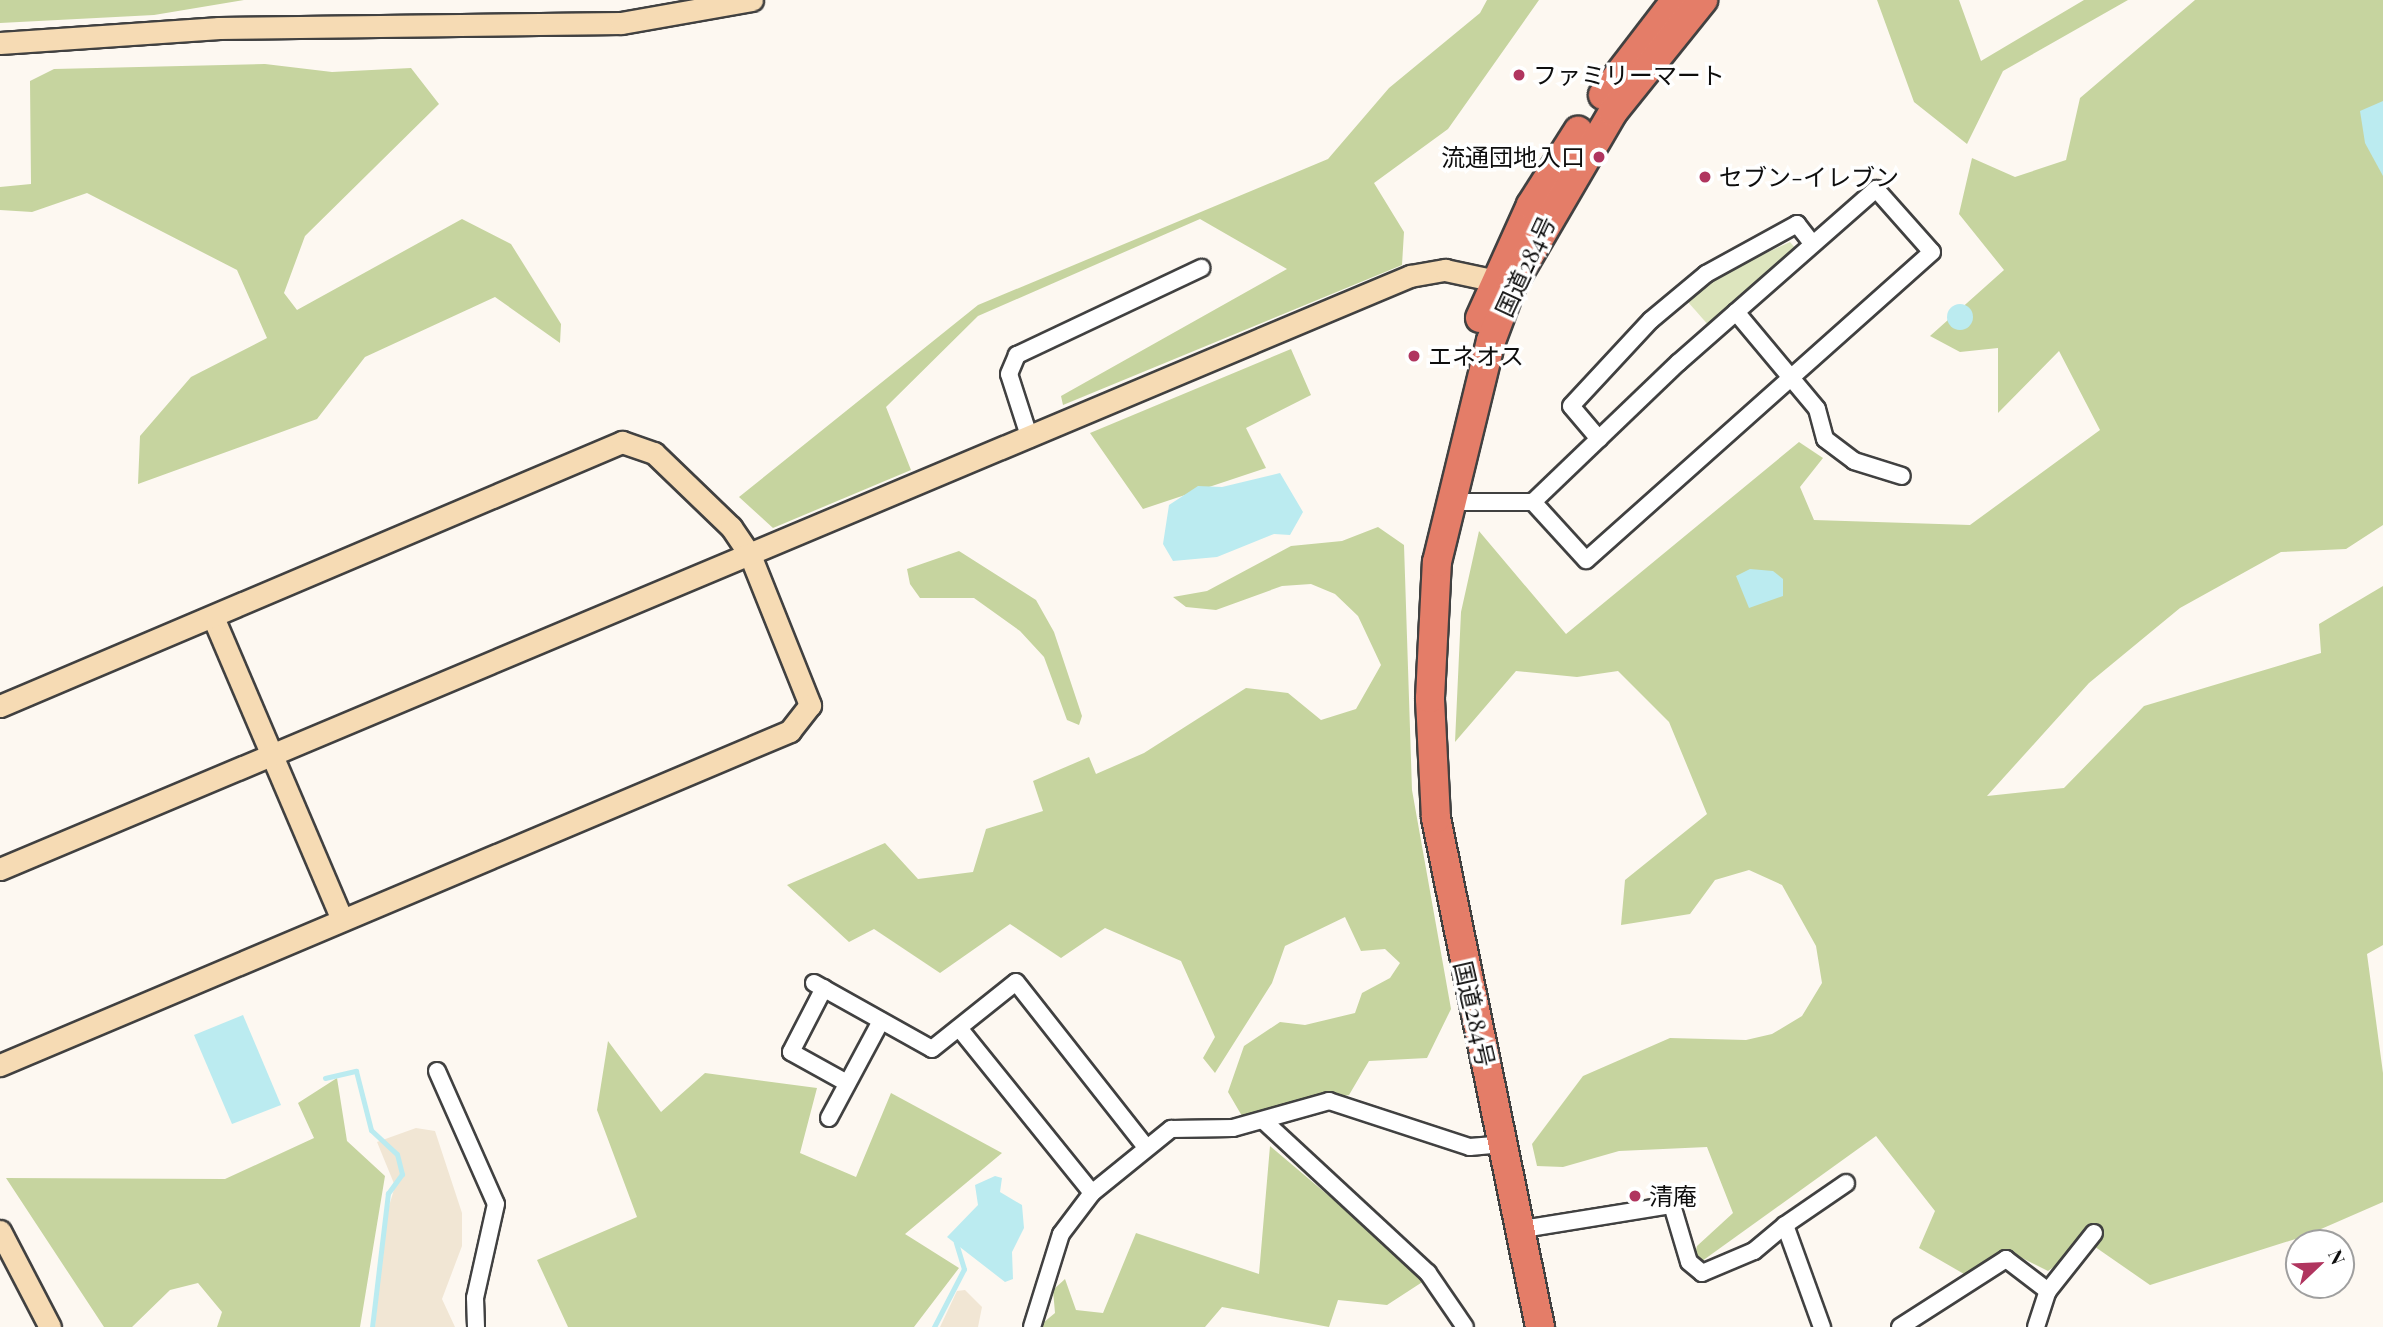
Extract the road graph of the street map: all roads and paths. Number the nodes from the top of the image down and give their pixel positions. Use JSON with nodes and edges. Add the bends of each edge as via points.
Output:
{"nodes":[{"id":1,"x":752,"y":0,"type":"edge"},
{"id":2,"x":1676,"y":0,"type":"edge"},
{"id":3,"x":1703,"y":0,"type":"edge"},
{"id":4,"x":0,"y":43,"type":"edge"},
{"id":5,"x":1812,"y":243,"type":"junction"},
{"id":6,"x":1201,"y":268,"type":"dead end"},
{"id":7,"x":1502,"y":282,"type":"junction"},
{"id":8,"x":1736,"y":312,"type":"junction"},
{"id":9,"x":1790,"y":376,"type":"junction"},
{"id":10,"x":1030,"y":439,"type":"junction"},
{"id":11,"x":1599,"y":439,"type":"junction"},
{"id":12,"x":1902,"y":476,"type":"dead end"},
{"id":13,"x":1450,"y":495,"type":"junction"},
{"id":14,"x":1534,"y":502,"type":"junction"},
{"id":15,"x":750,"y":555,"type":"junction"},
{"id":16,"x":213,"y":617,"type":"junction"},
{"id":17,"x":1430,"y":698,"type":"junction"},
{"id":18,"x":0,"y":706,"type":"edge"},
{"id":19,"x":271,"y":754,"type":"junction"},
{"id":20,"x":0,"y":869,"type":"edge"},
{"id":21,"x":342,"y":920,"type":"junction"},
{"id":22,"x":881,"y":1021,"type":"junction"},
{"id":23,"x":959,"y":1028,"type":"junction"},
{"id":24,"x":0,"y":1065,"type":"edge"},
{"id":25,"x":437,"y":1071,"type":"dead end"},
{"id":26,"x":847,"y":1083,"type":"junction"},
{"id":27,"x":828,"y":1118,"type":"dead end"},
{"id":28,"x":1265,"y":1122,"type":"junction"},
{"id":29,"x":1503,"y":1144,"type":"junction"},
{"id":30,"x":1146,"y":1147,"type":"junction"},
{"id":31,"x":1846,"y":1183,"type":"dead end"},
{"id":32,"x":1092,"y":1193,"type":"junction"},
{"id":33,"x":1785,"y":1225,"type":"junction"},
{"id":34,"x":1523,"y":1229,"type":"junction"},
{"id":35,"x":0,"y":1231,"type":"edge"},
{"id":36,"x":2094,"y":1233,"type":"dead end"},
{"id":37,"x":2048,"y":1292,"type":"junction"},
{"id":38,"x":2043,"y":1324,"type":"edge"},
{"id":39,"x":50,"y":1327,"type":"edge"},
{"id":40,"x":476,"y":1327,"type":"edge"},
{"id":41,"x":1032,"y":1327,"type":"edge"},
{"id":42,"x":1465,"y":1327,"type":"edge"},
{"id":43,"x":1540,"y":1327,"type":"edge"},
{"id":44,"x":1822,"y":1327,"type":"edge"},
{"id":45,"x":1900,"y":1327,"type":"edge"}],
"edges":[{"from":1,"to":4,"type":"street","via":[[621,23],[219,28]]},
{"from":2,"to":7,"type":"highway","name":"国道284号","via":[[1591,111],[1531,205]]},
{"from":3,"to":7,"type":"highway","name":"国道284号","via":[[1613,113]]},
{"from":5,"to":8,"type":"street"},
{"from":5,"to":9,"type":"street","via":[[1875,190],[1932,251]]},
{"from":5,"to":11,"type":"street","via":[[1797,225],[1706,274],[1651,320],[1571,406]]},
{"from":6,"to":10,"type":"street","via":[[1017,355],[1009,374]]},
{"from":7,"to":10,"type":"street","via":[[1445,270],[1410,276]]},
{"from":7,"to":13,"type":"highway","name":"国道284号"},
{"from":7,"to":17,"type":"highway","name":"国道284号","via":[[1457,403],[1424,562],[1423,656]]},
{"from":8,"to":9,"type":"street"},
{"from":8,"to":11,"type":"street"},
{"from":9,"to":12,"type":"street","via":[[1817,409],[1832,445],[1877,472]]},
{"from":9,"to":14,"type":"street","via":[[1586,559]]},
{"from":10,"to":15,"type":"street"},
{"from":11,"to":14,"type":"street"},
{"from":13,"to":14,"type":"street","via":[[1466,502]]},
{"from":13,"to":17,"type":"highway","name":"国道284号","via":[[1437,562]]},
{"from":15,"to":16,"type":"street","via":[[731,527],[654,453],[622,442]]},
{"from":15,"to":19,"type":"street"},
{"from":15,"to":21,"type":"street","via":[[810,705],[790,732]]},
{"from":16,"to":18,"type":"street"},
{"from":16,"to":19,"type":"street"},
{"from":17,"to":29,"type":"highway","name":"国道284号","via":[[1436,818]]},
{"from":19,"to":20,"type":"street"},
{"from":19,"to":21,"type":"street"},
{"from":21,"to":24,"type":"street"},
{"from":22,"to":23,"type":"street","via":[[932,1049]]},
{"from":22,"to":26,"type":"street"},
{"from":22,"to":26,"type":"street","via":[[819,986],[791,1052]]},
{"from":23,"to":30,"type":"street","via":[[1016,982]]},
{"from":23,"to":32,"type":"street"},
{"from":25,"to":40,"type":"street","via":[[496,1204],[475,1298]]},
{"from":26,"to":27,"type":"street"},
{"from":28,"to":29,"type":"street","via":[[1329,1101],[1470,1147]]},
{"from":28,"to":30,"type":"street","via":[[1171,1129]]},
{"from":28,"to":42,"type":"street","via":[[1428,1273]]},
{"from":29,"to":34,"type":"highway","name":"国道284号"},
{"from":30,"to":32,"type":"street"},
{"from":31,"to":33,"type":"street"},
{"from":32,"to":41,"type":"street","via":[[1061,1234]]},
{"from":33,"to":34,"type":"street","via":[[1754,1251],[1702,1273],[1689,1262],[1672,1205]]},
{"from":33,"to":44,"type":"street"},
{"from":34,"to":43,"type":"highway","name":"国道284号"},
{"from":35,"to":39,"type":"street"},
{"from":36,"to":37,"type":"street"},
{"from":37,"to":38,"type":"street"},
{"from":37,"to":45,"type":"street","via":[[2006,1259]]}]}
